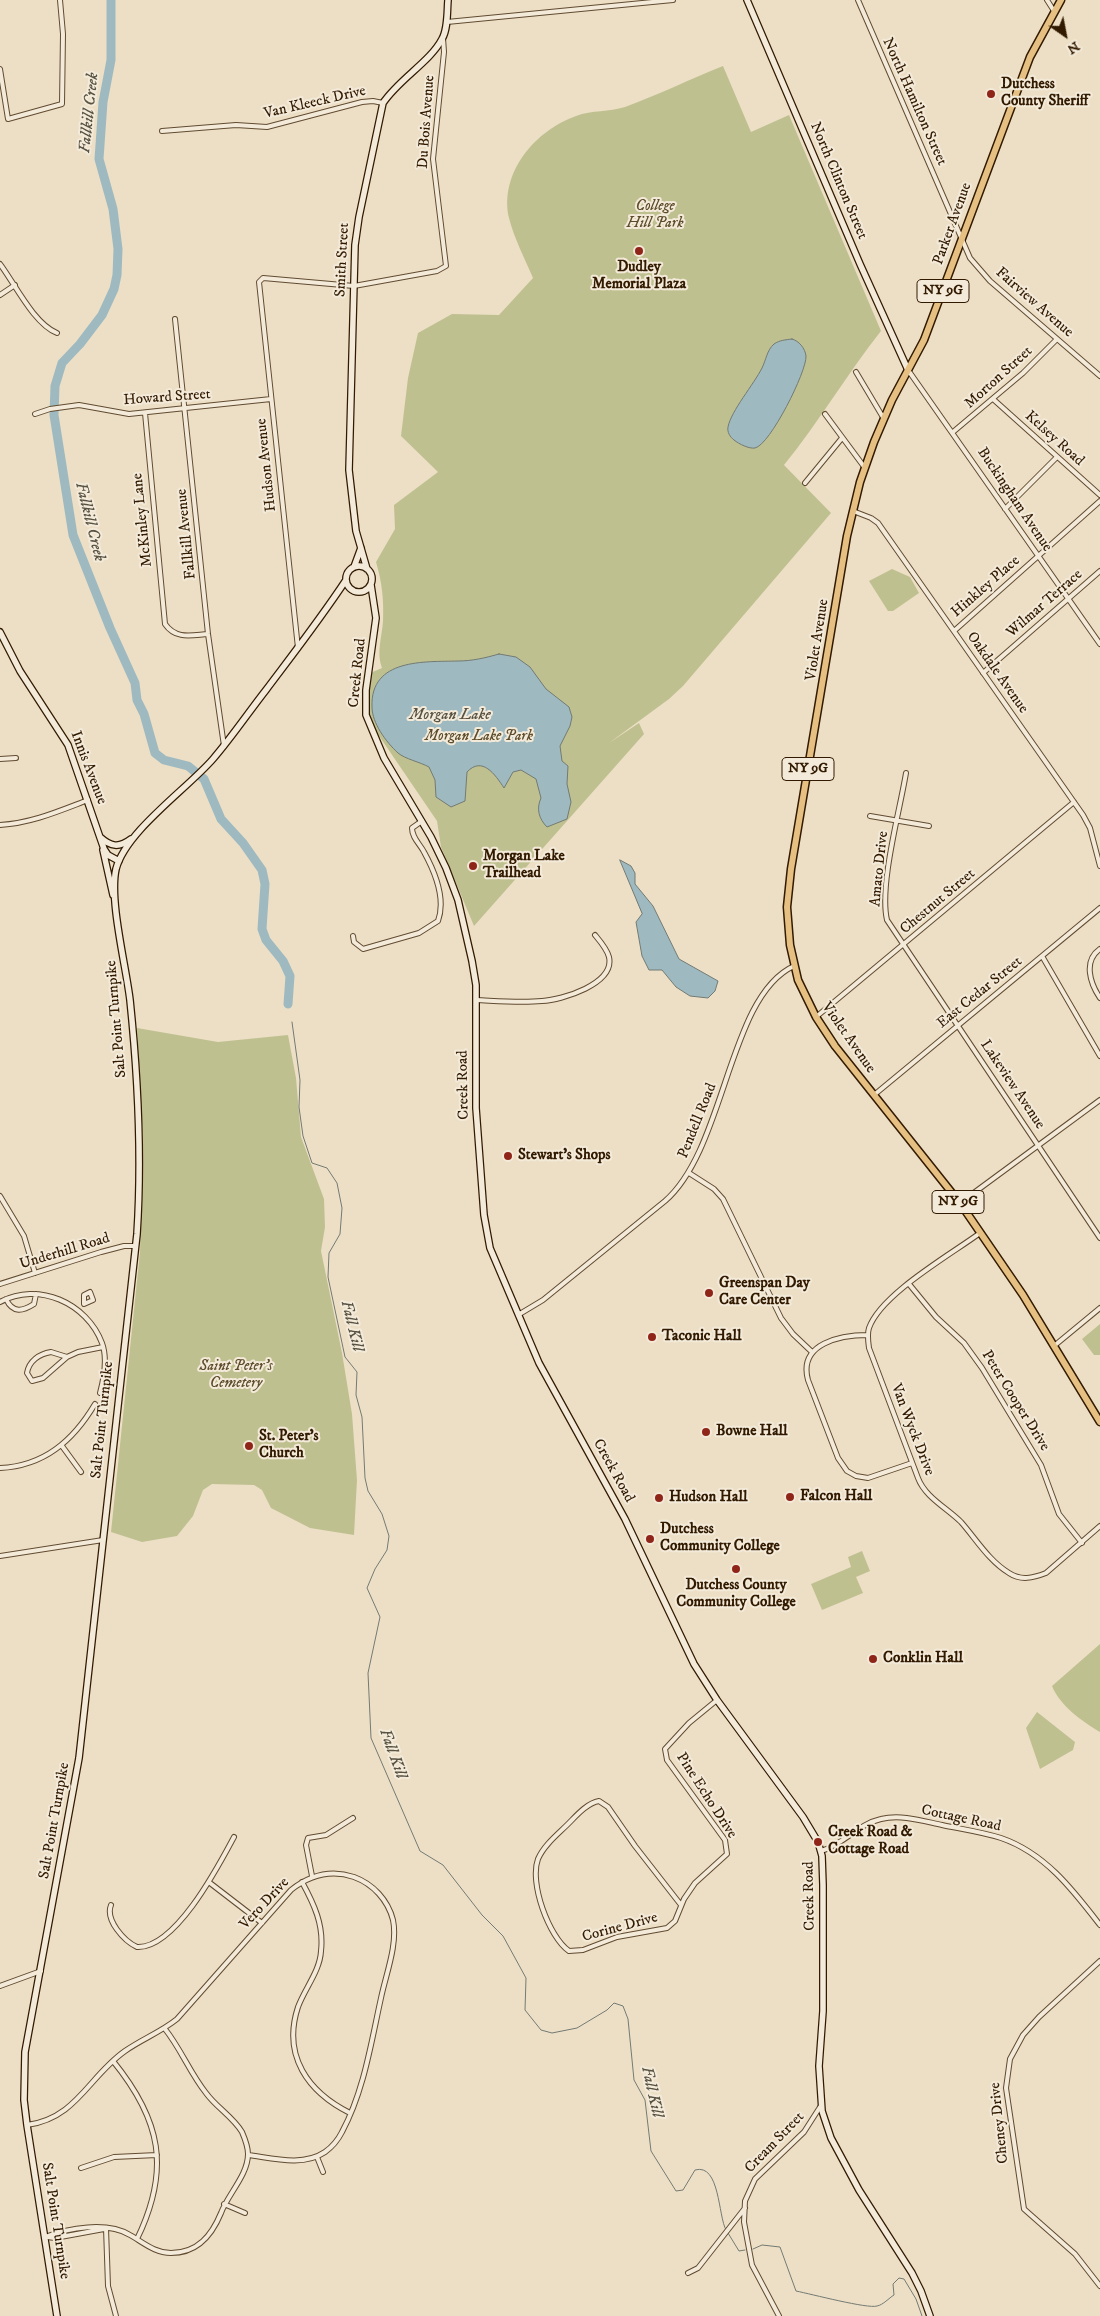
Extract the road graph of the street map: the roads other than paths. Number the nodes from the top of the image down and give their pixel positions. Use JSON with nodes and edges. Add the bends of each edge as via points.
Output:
{"nodes":[{"id":1,"x":60,"y":0,"type":"edge"},
{"id":2,"x":448,"y":0,"type":"edge"},
{"id":3,"x":673,"y":0,"type":"edge"},
{"id":4,"x":747,"y":0,"type":"edge"},
{"id":5,"x":858,"y":0,"type":"edge"},
{"id":6,"x":1047,"y":0,"type":"edge"},
{"id":7,"x":1060,"y":0,"type":"edge"},
{"id":8,"x":1054,"y":11,"type":"junction"},
{"id":9,"x":446,"y":22,"type":"junction"},
{"id":10,"x":443,"y":38,"type":"junction"},
{"id":11,"x":0,"y":68,"type":"edge"},
{"id":12,"x":384,"y":103,"type":"junction"},
{"id":13,"x":162,"y":131,"type":"dead end"},
{"id":14,"x":961,"y":240,"type":"junction"},
{"id":15,"x":0,"y":264,"type":"edge"},
{"id":16,"x":15,"y":285,"type":"junction"},
{"id":17,"x":354,"y":286,"type":"junction"},
{"id":18,"x":0,"y":295,"type":"edge"},
{"id":19,"x":175,"y":319,"type":"dead end"},
{"id":20,"x":57,"y":333,"type":"dead end"},
{"id":21,"x":1057,"y":339,"type":"junction"},
{"id":22,"x":908,"y":370,"type":"junction"},
{"id":23,"x":856,"y":372,"type":"dead end"},
{"id":24,"x":1100,"y":376,"type":"edge"},
{"id":25,"x":271,"y":399,"type":"junction"},
{"id":26,"x":993,"y":399,"type":"junction"},
{"id":27,"x":184,"y":409,"type":"junction"},
{"id":28,"x":145,"y":413,"type":"junction"},
{"id":29,"x":35,"y":414,"type":"dead end"},
{"id":30,"x":825,"y":414,"type":"dead end"},
{"id":31,"x":884,"y":419,"type":"junction"},
{"id":32,"x":954,"y":432,"type":"junction"},
{"id":33,"x":842,"y":438,"type":"junction"},
{"id":34,"x":1057,"y":457,"type":"junction"},
{"id":35,"x":865,"y":468,"type":"junction"},
{"id":36,"x":805,"y":483,"type":"dead end"},
{"id":37,"x":1100,"y":495,"type":"edge"},
{"id":38,"x":1100,"y":501,"type":"edge"},
{"id":39,"x":1005,"y":508,"type":"junction"},
{"id":40,"x":853,"y":511,"type":"junction"},
{"id":41,"x":361,"y":548,"type":"junction"},
{"id":42,"x":1038,"y":556,"type":"junction"},
{"id":43,"x":354,"y":567,"type":"junction"},
{"id":44,"x":367,"y":569,"type":"junction"},
{"id":45,"x":1100,"y":571,"type":"edge"},
{"id":46,"x":841,"y":573,"type":"joint"},
{"id":47,"x":346,"y":580,"type":"junction"},
{"id":48,"x":371,"y":585,"type":"junction"},
{"id":49,"x":351,"y":589,"type":"junction"},
{"id":50,"x":362,"y":592,"type":"junction"},
{"id":51,"x":334,"y":598,"type":"junction"},
{"id":52,"x":1068,"y":599,"type":"junction"},
{"id":53,"x":374,"y":602,"type":"junction"},
{"id":54,"x":954,"y":631,"type":"junction"},
{"id":55,"x":0,"y":632,"type":"edge"},
{"id":56,"x":208,"y":634,"type":"junction"},
{"id":57,"x":1099,"y":641,"type":"edge"},
{"id":58,"x":298,"y":648,"type":"junction"},
{"id":59,"x":983,"y":673,"type":"junction"},
{"id":60,"x":224,"y":746,"type":"junction"},
{"id":61,"x":16,"y":758,"type":"dead end"},
{"id":62,"x":0,"y":759,"type":"edge"},
{"id":63,"x":906,"y":773,"type":"dead end"},
{"id":64,"x":88,"y":800,"type":"junction"},
{"id":65,"x":1074,"y":802,"type":"junction"},
{"id":66,"x":870,"y":816,"type":"dead end"},
{"id":67,"x":897,"y":820,"type":"junction"},
{"id":68,"x":422,"y":821,"type":"junction"},
{"id":69,"x":0,"y":825,"type":"edge"},
{"id":70,"x":929,"y":826,"type":"dead end"},
{"id":71,"x":137,"y":835,"type":"junction"},
{"id":72,"x":99,"y":836,"type":"junction"},
{"id":73,"x":119,"y":861,"type":"junction"},
{"id":74,"x":1100,"y":866,"type":"edge"},
{"id":75,"x":1100,"y":908,"type":"edge"},
{"id":76,"x":117,"y":917,"type":"junction"},
{"id":77,"x":595,"y":934,"type":"dead end"},
{"id":78,"x":353,"y":936,"type":"dead end"},
{"id":79,"x":905,"y":944,"type":"junction"},
{"id":80,"x":1100,"y":949,"type":"edge"},
{"id":81,"x":1042,"y":956,"type":"junction"},
{"id":82,"x":794,"y":966,"type":"junction"},
{"id":83,"x":1100,"y":998,"type":"edge"},
{"id":84,"x":476,"y":1000,"type":"junction"},
{"id":85,"x":816,"y":1017,"type":"junction"},
{"id":86,"x":959,"y":1025,"type":"junction"},
{"id":87,"x":1100,"y":1056,"type":"edge"},
{"id":88,"x":874,"y":1094,"type":"junction"},
{"id":89,"x":1100,"y":1100,"type":"edge"},
{"id":90,"x":1038,"y":1144,"type":"junction"},
{"id":91,"x":689,"y":1173,"type":"junction"},
{"id":92,"x":0,"y":1196,"type":"edge"},
{"id":93,"x":960,"y":1203,"type":"junction"},
{"id":94,"x":980,"y":1233,"type":"junction"},
{"id":95,"x":1100,"y":1238,"type":"edge"},
{"id":96,"x":136,"y":1246,"type":"junction"},
{"id":97,"x":35,"y":1273,"type":"junction"},
{"id":98,"x":0,"y":1284,"type":"edge"},
{"id":99,"x":909,"y":1284,"type":"junction"},
{"id":100,"x":36,"y":1294,"type":"junction"},
{"id":101,"x":6,"y":1299,"type":"junction"},
{"id":102,"x":0,"y":1302,"type":"edge"},
{"id":103,"x":84,"y":1304,"type":"dead end"},
{"id":104,"x":1100,"y":1308,"type":"edge"},
{"id":105,"x":78,"y":1310,"type":"junction"},
{"id":106,"x":518,"y":1316,"type":"junction"},
{"id":107,"x":868,"y":1335,"type":"junction"},
{"id":108,"x":1054,"y":1346,"type":"junction"},
{"id":109,"x":103,"y":1347,"type":"junction"},
{"id":110,"x":812,"y":1352,"type":"junction"},
{"id":111,"x":66,"y":1357,"type":"junction"},
{"id":112,"x":100,"y":1393,"type":"dead end"},
{"id":113,"x":95,"y":1404,"type":"dead end"},
{"id":114,"x":1100,"y":1422,"type":"edge"},
{"id":115,"x":62,"y":1446,"type":"junction"},
{"id":116,"x":912,"y":1463,"type":"junction"},
{"id":117,"x":0,"y":1468,"type":"edge"},
{"id":118,"x":81,"y":1472,"type":"dead end"},
{"id":119,"x":1100,"y":1526,"type":"edge"},
{"id":120,"x":103,"y":1540,"type":"junction"},
{"id":121,"x":1082,"y":1543,"type":"junction"},
{"id":122,"x":0,"y":1556,"type":"edge"},
{"id":123,"x":717,"y":1700,"type":"junction"},
{"id":124,"x":353,"y":1818,"type":"dead end"},
{"id":125,"x":234,"y":1837,"type":"dead end"},
{"id":126,"x":821,"y":1851,"type":"junction"},
{"id":127,"x":312,"y":1876,"type":"junction"},
{"id":128,"x":302,"y":1882,"type":"junction"},
{"id":129,"x":210,"y":1883,"type":"junction"},
{"id":130,"x":111,"y":1905,"type":"dead end"},
{"id":131,"x":681,"y":1905,"type":"junction"},
{"id":132,"x":262,"y":1923,"type":"junction"},
{"id":133,"x":1100,"y":1926,"type":"edge"},
{"id":134,"x":1100,"y":1962,"type":"edge"},
{"id":135,"x":41,"y":1971,"type":"junction"},
{"id":136,"x":0,"y":1986,"type":"edge"},
{"id":137,"x":165,"y":2029,"type":"junction"},
{"id":138,"x":113,"y":2061,"type":"junction"},
{"id":139,"x":821,"y":2105,"type":"junction"},
{"id":140,"x":350,"y":2113,"type":"junction"},
{"id":141,"x":27,"y":2125,"type":"junction"},
{"id":142,"x":157,"y":2155,"type":"junction"},
{"id":143,"x":248,"y":2155,"type":"junction"},
{"id":144,"x":317,"y":2157,"type":"junction"},
{"id":145,"x":81,"y":2168,"type":"dead end"},
{"id":146,"x":323,"y":2172,"type":"dead end"},
{"id":147,"x":224,"y":2204,"type":"junction"},
{"id":148,"x":745,"y":2208,"type":"junction"},
{"id":149,"x":244,"y":2213,"type":"dead end"},
{"id":150,"x":106,"y":2228,"type":"junction"},
{"id":151,"x":45,"y":2237,"type":"junction"},
{"id":152,"x":137,"y":2239,"type":"junction"},
{"id":153,"x":688,"y":2273,"type":"dead end"},
{"id":154,"x":1100,"y":2286,"type":"edge"},
{"id":155,"x":56,"y":2316,"type":"edge"},
{"id":156,"x":116,"y":2316,"type":"edge"},
{"id":157,"x":779,"y":2316,"type":"edge"},
{"id":158,"x":930,"y":2316,"type":"edge"}],
"edges":[{"from":1,"to":11,"type":"street","via":[[62,104],[8,119]]},
{"from":2,"to":9,"type":"street","name":"Smith Street"},
{"from":3,"to":9,"type":"street"},
{"from":4,"to":22,"type":"street","name":"North Clinton Street"},
{"from":5,"to":14,"type":"street","name":"North Hamilton Street"},
{"from":6,"to":8,"type":"street"},
{"from":7,"to":8,"type":"main road","name":"Parker Avenue","number":"NY 9G"},
{"from":8,"to":14,"type":"main road","name":"Parker Avenue","number":"NY 9G","via":[[1030,57]]},
{"from":9,"to":10,"type":"street","name":"Smith Street"},
{"from":10,"to":12,"type":"street","name":"Smith Street","via":[[393,89]]},
{"from":10,"to":17,"type":"street","name":"Du Bois Avenue","via":[[433,159],[446,266],[437,271]]},
{"from":12,"to":13,"type":"street","name":"Van Kleeck Drive","via":[[362,102],[267,127],[236,125]]},
{"from":12,"to":17,"type":"street","name":"Smith Street","via":[[358,216]]},
{"from":14,"to":21,"type":"street","name":"Fairview Avenue","via":[[970,258],[986,277]]},
{"from":14,"to":22,"type":"main road","name":"Parker Avenue","number":"NY 9G","via":[[927,332]]},
{"from":15,"to":16,"type":"street"},
{"from":16,"to":18,"type":"street"},
{"from":16,"to":20,"type":"street","via":[[44,326]]},
{"from":17,"to":25,"type":"street","name":"Hudson Avenue","via":[[260,279]]},
{"from":17,"to":41,"type":"street","name":"Smith Street","via":[[349,470]]},
{"from":19,"to":27,"type":"street","name":"Fallkill Avenue"},
{"from":21,"to":24,"type":"street","name":"Fairview Avenue"},
{"from":21,"to":26,"type":"street","name":"Morton Street"},
{"from":22,"to":31,"type":"main road","name":"Parker Avenue","number":"NY 9G"},
{"from":22,"to":32,"type":"street","name":"Buckingham Avenue"},
{"from":23,"to":31,"type":"street"},
{"from":25,"to":27,"type":"street","name":"Howard Street"},
{"from":25,"to":58,"type":"street","name":"Hudson Avenue"},
{"from":26,"to":32,"type":"street","name":"Morton Street"},
{"from":26,"to":34,"type":"street","name":"Kelsey Road"},
{"from":27,"to":28,"type":"street","name":"Howard Street"},
{"from":27,"to":56,"type":"street","name":"Fallkill Avenue"},
{"from":28,"to":29,"type":"street","name":"Howard Street","via":[[119,414],[79,405]]},
{"from":28,"to":56,"type":"street","name":"McKinley Lane","via":[[165,624],[178,636]]},
{"from":30,"to":33,"type":"street"},
{"from":31,"to":35,"type":"main road","name":"Parker Avenue","number":"NY 9G"},
{"from":32,"to":39,"type":"street","name":"Buckingham Avenue"},
{"from":33,"to":35,"type":"street"},
{"from":33,"to":36,"type":"street"},
{"from":34,"to":37,"type":"street","name":"Kelsey Road"},
{"from":34,"to":39,"type":"street"},
{"from":35,"to":40,"type":"main road","name":"Parker Avenue","number":"NY 9G"},
{"from":38,"to":42,"type":"street","name":"Hinkley Place"},
{"from":39,"to":42,"type":"street","name":"Buckingham Avenue"},
{"from":40,"to":46,"type":"main road","name":"Parker Avenue","number":"NY 9G"},
{"from":40,"to":54,"type":"street","name":"Oakdale Avenue","via":[[878,522]]},
{"from":41,"to":43,"type":"street"},
{"from":41,"to":44,"type":"street","name":"Smith Street"},
{"from":42,"to":52,"type":"street","name":"Buckingham Avenue"},
{"from":42,"to":54,"type":"street","name":"Hinkley Place"},
{"from":43,"to":44,"type":"street"},
{"from":43,"to":47,"type":"street"},
{"from":44,"to":48,"type":"street","via":[[372,576]]},
{"from":45,"to":52,"type":"street","name":"Wilmar Terrace"},
{"from":46,"to":82,"type":"main road","name":"Violet Avenue","number":"NY 9G","via":[[788,892],[788,927]]},
{"from":47,"to":49,"type":"street"},
{"from":47,"to":51,"type":"street","name":"Salt Point Turnpike"},
{"from":48,"to":50,"type":"street"},
{"from":48,"to":53,"type":"street","name":"Creek Road"},
{"from":49,"to":50,"type":"street"},
{"from":49,"to":51,"type":"street","name":"Salt Point Turnpike"},
{"from":50,"to":53,"type":"street"},
{"from":51,"to":58,"type":"street","name":"Salt Point Turnpike"},
{"from":52,"to":57,"type":"street","name":"Buckingham Avenue"},
{"from":52,"to":59,"type":"street","name":"Wilmar Terrace"},
{"from":53,"to":68,"type":"street","name":"Creek Road","via":[[376,618],[366,690],[366,715],[384,758]]},
{"from":54,"to":59,"type":"street","name":"Oakdale Avenue"},
{"from":55,"to":64,"type":"street","name":"Innis Avenue","via":[[20,671],[68,745]]},
{"from":56,"to":60,"type":"street","name":"Fallkill Avenue"},
{"from":58,"to":60,"type":"street","name":"Salt Point Turnpike"},
{"from":59,"to":65,"type":"street","name":"Oakdale Avenue"},
{"from":60,"to":71,"type":"street","name":"Salt Point Turnpike"},
{"from":61,"to":62,"type":"street"},
{"from":63,"to":67,"type":"street","name":"Amato Drive"},
{"from":64,"to":69,"type":"street","via":[[41,818]]},
{"from":64,"to":72,"type":"street","name":"Innis Avenue"},
{"from":65,"to":74,"type":"street","name":"Oakdale Avenue","via":[[1088,822]]},
{"from":65,"to":79,"type":"street","name":"Chestnut Street"},
{"from":66,"to":67,"type":"street"},
{"from":67,"to":70,"type":"street"},
{"from":67,"to":79,"type":"street","name":"Amato Drive","via":[[886,913],[891,927]]},
{"from":68,"to":78,"type":"street","via":[[412,828],[412,834],[434,874],[441,907],[438,921],[413,935],[363,949],[354,942]]},
{"from":68,"to":84,"type":"street","name":"Creek Road","via":[[446,868],[465,929]]},
{"from":71,"to":72,"type":"street","via":[[118,846]]},
{"from":71,"to":73,"type":"street","name":"Salt Point Turnpike"},
{"from":72,"to":73,"type":"street","name":"Innis Avenue","via":[[108,855]]},
{"from":72,"to":76,"type":"street"},
{"from":73,"to":76,"type":"street","name":"Salt Point Turnpike","via":[[115,876]]},
{"from":75,"to":81,"type":"street","name":"East Cedar Street"},
{"from":76,"to":96,"type":"street","name":"Salt Point Turnpike","via":[[130,1003],[136,1095],[139,1163]]},
{"from":77,"to":84,"type":"street","via":[[609,956],[610,964],[602,980],[595,984],[542,1002]]},
{"from":79,"to":85,"type":"street","name":"Chestnut Street"},
{"from":79,"to":86,"type":"street","name":"Lakeview Avenue"},
{"from":80,"to":83,"type":"street","via":[[1091,957],[1089,966]]},
{"from":81,"to":86,"type":"street","name":"East Cedar Street"},
{"from":81,"to":87,"type":"street"},
{"from":82,"to":85,"type":"main road","name":"Violet Avenue","number":"NY 9G"},
{"from":82,"to":91,"type":"street","name":"Pendell Road","via":[[771,984],[747,1024],[704,1142]]},
{"from":84,"to":106,"type":"street","name":"Creek Road","via":[[476,1100],[485,1223],[495,1262]]},
{"from":85,"to":88,"type":"main road","name":"Violet Avenue","number":"NY 9G"},
{"from":86,"to":88,"type":"street","name":"East Cedar Street"},
{"from":86,"to":90,"type":"street","name":"Lakeview Avenue"},
{"from":88,"to":93,"type":"main road","name":"Violet Avenue","number":"NY 9G"},
{"from":89,"to":90,"type":"street"},
{"from":90,"to":93,"type":"street"},
{"from":90,"to":95,"type":"street","name":"Lakeview Avenue"},
{"from":91,"to":106,"type":"street","name":"Pendell Road","via":[[665,1201],[543,1300]]},
{"from":91,"to":110,"type":"street","via":[[723,1199],[781,1318]]},
{"from":92,"to":97,"type":"street","via":[[24,1236]]},
{"from":93,"to":94,"type":"main road","name":"Violet Avenue","number":"NY 9G"},
{"from":94,"to":99,"type":"street"},
{"from":94,"to":108,"type":"main road","name":"Violet Avenue","number":"NY 9G"},
{"from":96,"to":97,"type":"street","name":"Underhill Road","via":[[124,1246]]},
{"from":96,"to":120,"type":"street","name":"Salt Point Turnpike"},
{"from":97,"to":98,"type":"street","name":"Underhill Road"},
{"from":99,"to":107,"type":"street","via":[[880,1309]]},
{"from":99,"to":121,"type":"street","name":"Peter Cooper Drive","via":[[936,1317],[964,1343],[982,1368],[1041,1465],[1059,1514]]},
{"from":100,"to":101,"type":"street"},
{"from":100,"to":101,"type":"street","via":[[34,1304],[22,1311],[17,1311]]},
{"from":100,"to":105,"type":"street","via":[[64,1301]]},
{"from":101,"to":102,"type":"street"},
{"from":103,"to":105,"type":"street"},
{"from":104,"to":108,"type":"street"},
{"from":105,"to":109,"type":"street"},
{"from":106,"to":123,"type":"street","name":"Creek Road","via":[[546,1377],[625,1519],[694,1664]]},
{"from":107,"to":110,"type":"street","via":[[834,1339]]},
{"from":107,"to":116,"type":"street","name":"Van Wyck Drive","via":[[869,1348]]},
{"from":108,"to":114,"type":"main road","name":"Violet Avenue","number":"NY 9G"},
{"from":109,"to":111,"type":"street"},
{"from":109,"to":112,"type":"street","via":[[105,1370]]},
{"from":110,"to":116,"type":"street","via":[[806,1367],[807,1375],[844,1469],[868,1478]]},
{"from":111,"to":111,"type":"street","via":[[51,1352],[41,1355],[29,1365],[28,1376],[32,1381],[40,1380]]},
{"from":113,"to":115,"type":"street","via":[[80,1428]]},
{"from":115,"to":117,"type":"street","via":[[28,1464]]},
{"from":115,"to":118,"type":"street"},
{"from":116,"to":121,"type":"street","name":"Van Wyck Drive","via":[[924,1489],[1009,1573],[1026,1578],[1046,1573]]},
{"from":119,"to":121,"type":"street","name":"Van Wyck Drive"},
{"from":120,"to":122,"type":"street"},
{"from":120,"to":135,"type":"street","name":"Salt Point Turnpike","via":[[79,1758]]},
{"from":123,"to":126,"type":"street","name":"Creek Road","via":[[803,1817]]},
{"from":123,"to":131,"type":"street","name":"Pine Echo Drive","via":[[688,1723],[665,1749],[667,1760],[725,1840],[728,1850],[695,1883]]},
{"from":124,"to":127,"type":"street","via":[[326,1835],[308,1838],[306,1845]]},
{"from":125,"to":129,"type":"street"},
{"from":126,"to":133,"type":"street","name":"Cottage Road","via":[[863,1826],[886,1818],[906,1818],[993,1836],[1022,1848],[1052,1870],[1071,1887]]},
{"from":126,"to":139,"type":"street","name":"Creek Road"},
{"from":127,"to":128,"type":"street","name":"Vero Drive"},
{"from":127,"to":140,"type":"street","name":"Vero Drive","via":[[337,1873],[363,1880],[383,1899],[393,1921],[392,1948],[362,2080]]},
{"from":128,"to":132,"type":"street","name":"Vero Drive"},
{"from":128,"to":140,"type":"street","via":[[319,1920],[321,1953],[298,2007],[296,2053],[300,2067],[315,2090],[324,2099]]},
{"from":129,"to":130,"type":"street","via":[[184,1917],[154,1945],[137,1947],[129,1941],[110,1918]]},
{"from":129,"to":132,"type":"street"},
{"from":131,"to":131,"type":"street","name":"Corine Drive","via":[[603,1802],[590,1804],[560,1832],[538,1860],[535,1878],[538,1895],[556,1938],[569,1951],[667,1928],[676,1921]]},
{"from":132,"to":137,"type":"street","name":"Vero Drive"},
{"from":134,"to":154,"type":"street","name":"Cheney Drive","via":[[1023,2035],[1010,2059],[1006,2088],[1024,2209],[1075,2254]]},
{"from":135,"to":136,"type":"street"},
{"from":135,"to":141,"type":"street","name":"Salt Point Turnpike","via":[[25,2052]]},
{"from":137,"to":138,"type":"street","name":"Vero Drive","via":[[125,2050]]},
{"from":137,"to":143,"type":"street","via":[[206,2093],[241,2132]]},
{"from":138,"to":141,"type":"street","name":"Vero Drive","via":[[55,2118]]},
{"from":138,"to":142,"type":"street","via":[[144,2106],[154,2132]]},
{"from":139,"to":148,"type":"street","name":"Cream Street","via":[[804,2132],[755,2179],[747,2193]]},
{"from":139,"to":158,"type":"street","name":"Creek Road","via":[[831,2138],[859,2190],[912,2273]]},
{"from":140,"to":144,"type":"street","name":"Vero Drive","via":[[335,2144]]},
{"from":141,"to":151,"type":"street","name":"Salt Point Turnpike"},
{"from":142,"to":145,"type":"street","via":[[114,2157]]},
{"from":142,"to":152,"type":"street","via":[[154,2197]]},
{"from":143,"to":144,"type":"street","via":[[289,2160]]},
{"from":143,"to":147,"type":"street"},
{"from":144,"to":146,"type":"street"},
{"from":147,"to":149,"type":"street"},
{"from":147,"to":152,"type":"street","via":[[208,2238],[192,2248],[174,2253],[162,2252]]},
{"from":148,"to":153,"type":"street","via":[[698,2268]]},
{"from":148,"to":157,"type":"street","name":"Cream Street","via":[[750,2257]]},
{"from":150,"to":151,"type":"street"},
{"from":150,"to":152,"type":"street"},
{"from":150,"to":156,"type":"street","via":[[108,2286]]},
{"from":151,"to":155,"type":"street","name":"Salt Point Turnpike"}]}
